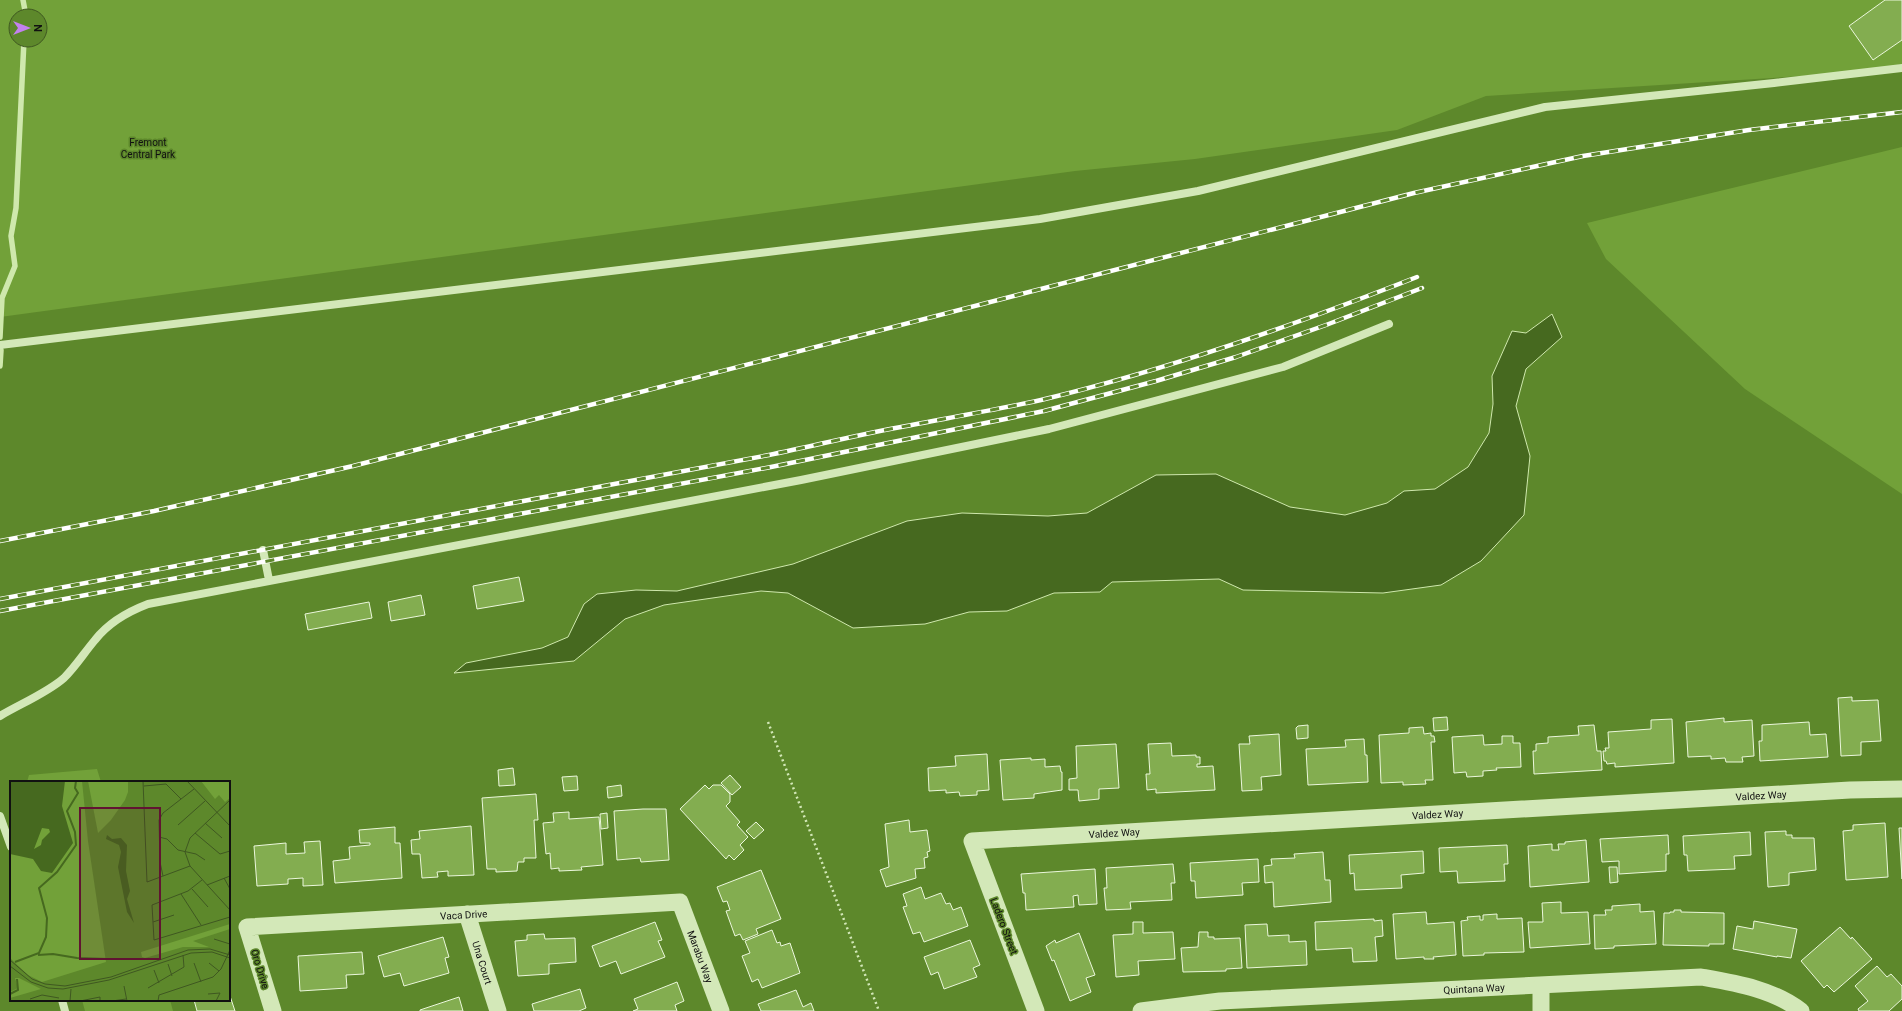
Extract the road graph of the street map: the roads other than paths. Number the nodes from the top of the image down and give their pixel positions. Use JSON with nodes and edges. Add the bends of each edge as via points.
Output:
{"nodes":[{"id":1,"x":1902,"y":68,"type":"edge"},
{"id":2,"x":1389,"y":324,"type":"dead end"},
{"id":3,"x":0,"y":345,"type":"edge"},
{"id":4,"x":263,"y":550,"type":"dead end"},
{"id":5,"x":269,"y":580,"type":"junction"},
{"id":6,"x":0,"y":716,"type":"edge"},
{"id":7,"x":1902,"y":789,"type":"edge"},
{"id":8,"x":0,"y":816,"type":"edge"},
{"id":9,"x":972,"y":841,"type":"joint"},
{"id":10,"x":10,"y":845,"type":"edge"},
{"id":11,"x":680,"y":902,"type":"joint"},
{"id":12,"x":467,"y":914,"type":"junction"},
{"id":13,"x":247,"y":927,"type":"joint"},
{"id":14,"x":1541,"y":986,"type":"junction"},
{"id":15,"x":62,"y":1001,"type":"edge"},
{"id":16,"x":1222,"y":1006,"type":"edge"},
{"id":17,"x":65,"y":1011,"type":"edge"},
{"id":18,"x":273,"y":1011,"type":"edge"},
{"id":19,"x":498,"y":1011,"type":"edge"},
{"id":20,"x":721,"y":1011,"type":"edge"},
{"id":21,"x":1036,"y":1011,"type":"edge"},
{"id":22,"x":1142,"y":1011,"type":"edge"},
{"id":23,"x":1541,"y":1011,"type":"edge"},
{"id":24,"x":1801,"y":1011,"type":"edge"}],
"edges":[{"from":1,"to":3,"type":"lane","via":[[1774,84],[1545,107],[1198,191],[1040,219]]},
{"from":2,"to":5,"type":"lane","via":[[1283,367],[1049,429],[809,478]]},
{"from":4,"to":5,"type":"lane"},
{"from":5,"to":6,"type":"lane","via":[[163,600],[132,611],[105,629],[94,640],[80,662],[61,680]]},
{"from":7,"to":9,"type":"street","name":"Valdez Way"},
{"from":8,"to":10,"type":"lane"},
{"from":9,"to":21,"type":"street","name":"Ladero Street"},
{"from":11,"to":12,"type":"street","name":"Vaca Drive"},
{"from":11,"to":20,"type":"street","name":"Marabu Way"},
{"from":12,"to":13,"type":"street","name":"Vaca Drive"},
{"from":12,"to":19,"type":"street","name":"Una Court"},
{"from":13,"to":18,"type":"street","name":"Oro Drive"},
{"from":14,"to":16,"type":"street","name":"Quintana Way"},
{"from":14,"to":23,"type":"street"},
{"from":14,"to":24,"type":"street","name":"Quintana Way","via":[[1701,977],[1753,988],[1778,997]]},
{"from":15,"to":17,"type":"lane"},
{"from":16,"to":22,"type":"street","name":"Quintana Way"}]}
